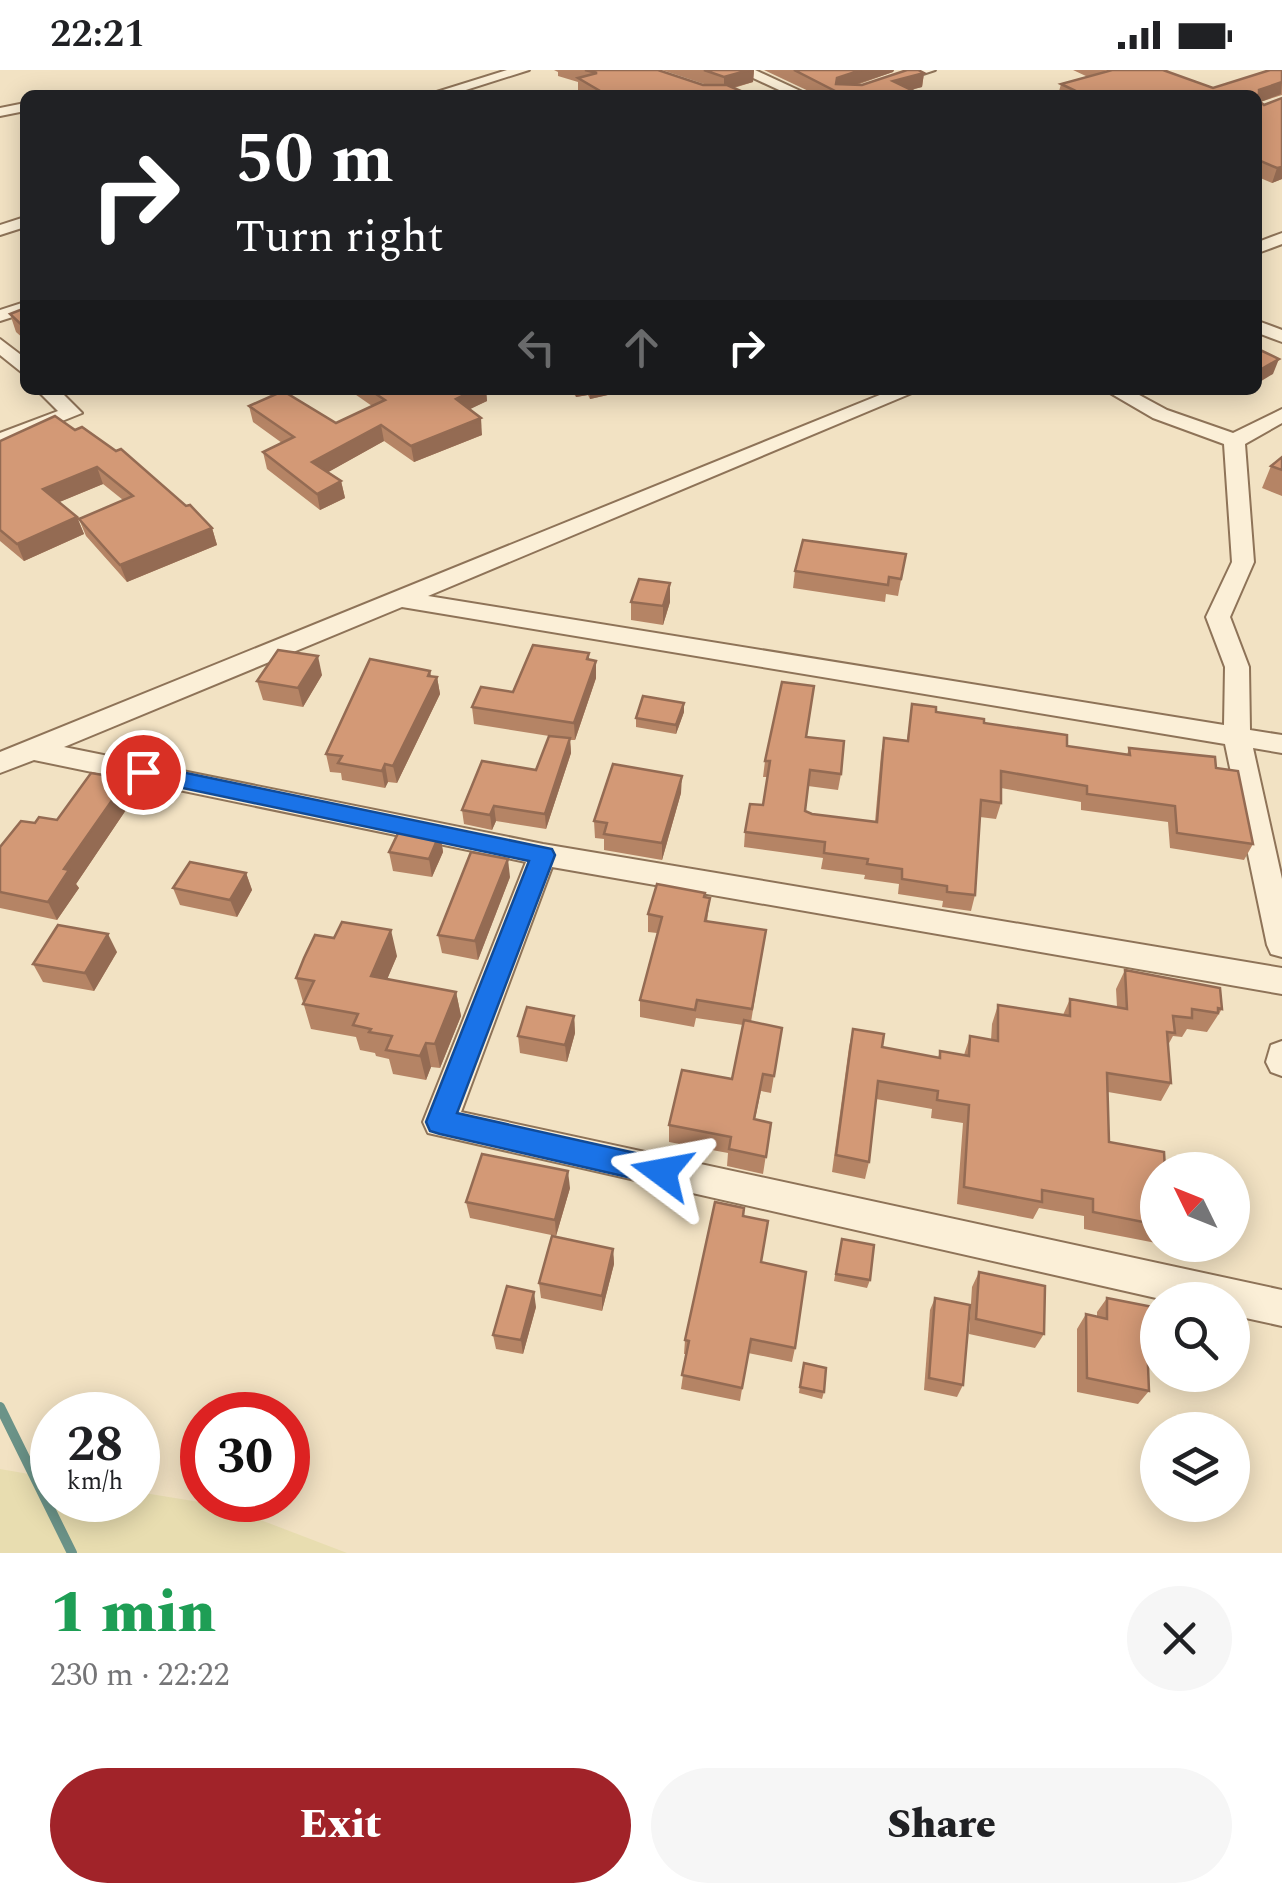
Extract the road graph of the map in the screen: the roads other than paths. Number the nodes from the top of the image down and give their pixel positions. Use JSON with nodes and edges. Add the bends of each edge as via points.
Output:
{"nodes":[{"id":1,"x":522,"y":70,"type":"edge"},
{"id":2,"x":743,"y":70,"type":"edge"},
{"id":3,"x":928,"y":70,"type":"edge"},
{"id":4,"x":452,"y":90,"type":"edge"},
{"id":5,"x":790,"y":90,"type":"edge"},
{"id":6,"x":861,"y":90,"type":"edge"},
{"id":7,"x":0,"y":346,"type":"edge"},
{"id":8,"x":20,"y":364,"type":"edge"},
{"id":9,"x":52,"y":395,"type":"edge"},
{"id":10,"x":897,"y":395,"type":"edge"},
{"id":11,"x":1124,"y":395,"type":"edge"},
{"id":12,"x":1282,"y":415,"type":"edge"},
{"id":13,"x":0,"y":440,"type":"edge"},
{"id":14,"x":1234,"y":441,"type":"junction"},
{"id":15,"x":403,"y":600,"type":"junction"},
{"id":16,"x":1237,"y":737,"type":"junction"},
{"id":17,"x":1282,"y":744,"type":"edge"},
{"id":18,"x":34,"y":750,"type":"junction"},
{"id":19,"x":0,"y":763,"type":"edge"},
{"id":20,"x":543,"y":855,"type":"junction"},
{"id":21,"x":1282,"y":945,"type":"edge"},
{"id":22,"x":1282,"y":981,"type":"edge"},
{"id":23,"x":1282,"y":1308,"type":"edge"}],
"edges":[{"from":1,"to":4,"type":"street"},
{"from":2,"to":5,"type":"street"},
{"from":3,"to":6,"type":"street"},
{"from":7,"to":8,"type":"street"},
{"from":9,"to":13,"type":"street","via":[[72,413]]},
{"from":10,"to":15,"type":"street"},
{"from":11,"to":14,"type":"street"},
{"from":12,"to":14,"type":"street"},
{"from":14,"to":16,"type":"street","via":[[1244,562],[1218,617],[1237,667]]},
{"from":15,"to":16,"type":"street"},
{"from":15,"to":18,"type":"street"},
{"from":16,"to":17,"type":"street"},
{"from":16,"to":21,"type":"street"},
{"from":18,"to":19,"type":"street"},
{"from":18,"to":20,"type":"street"},
{"from":20,"to":22,"type":"street"},
{"from":20,"to":23,"type":"street","via":[[440,1122]]}]}
